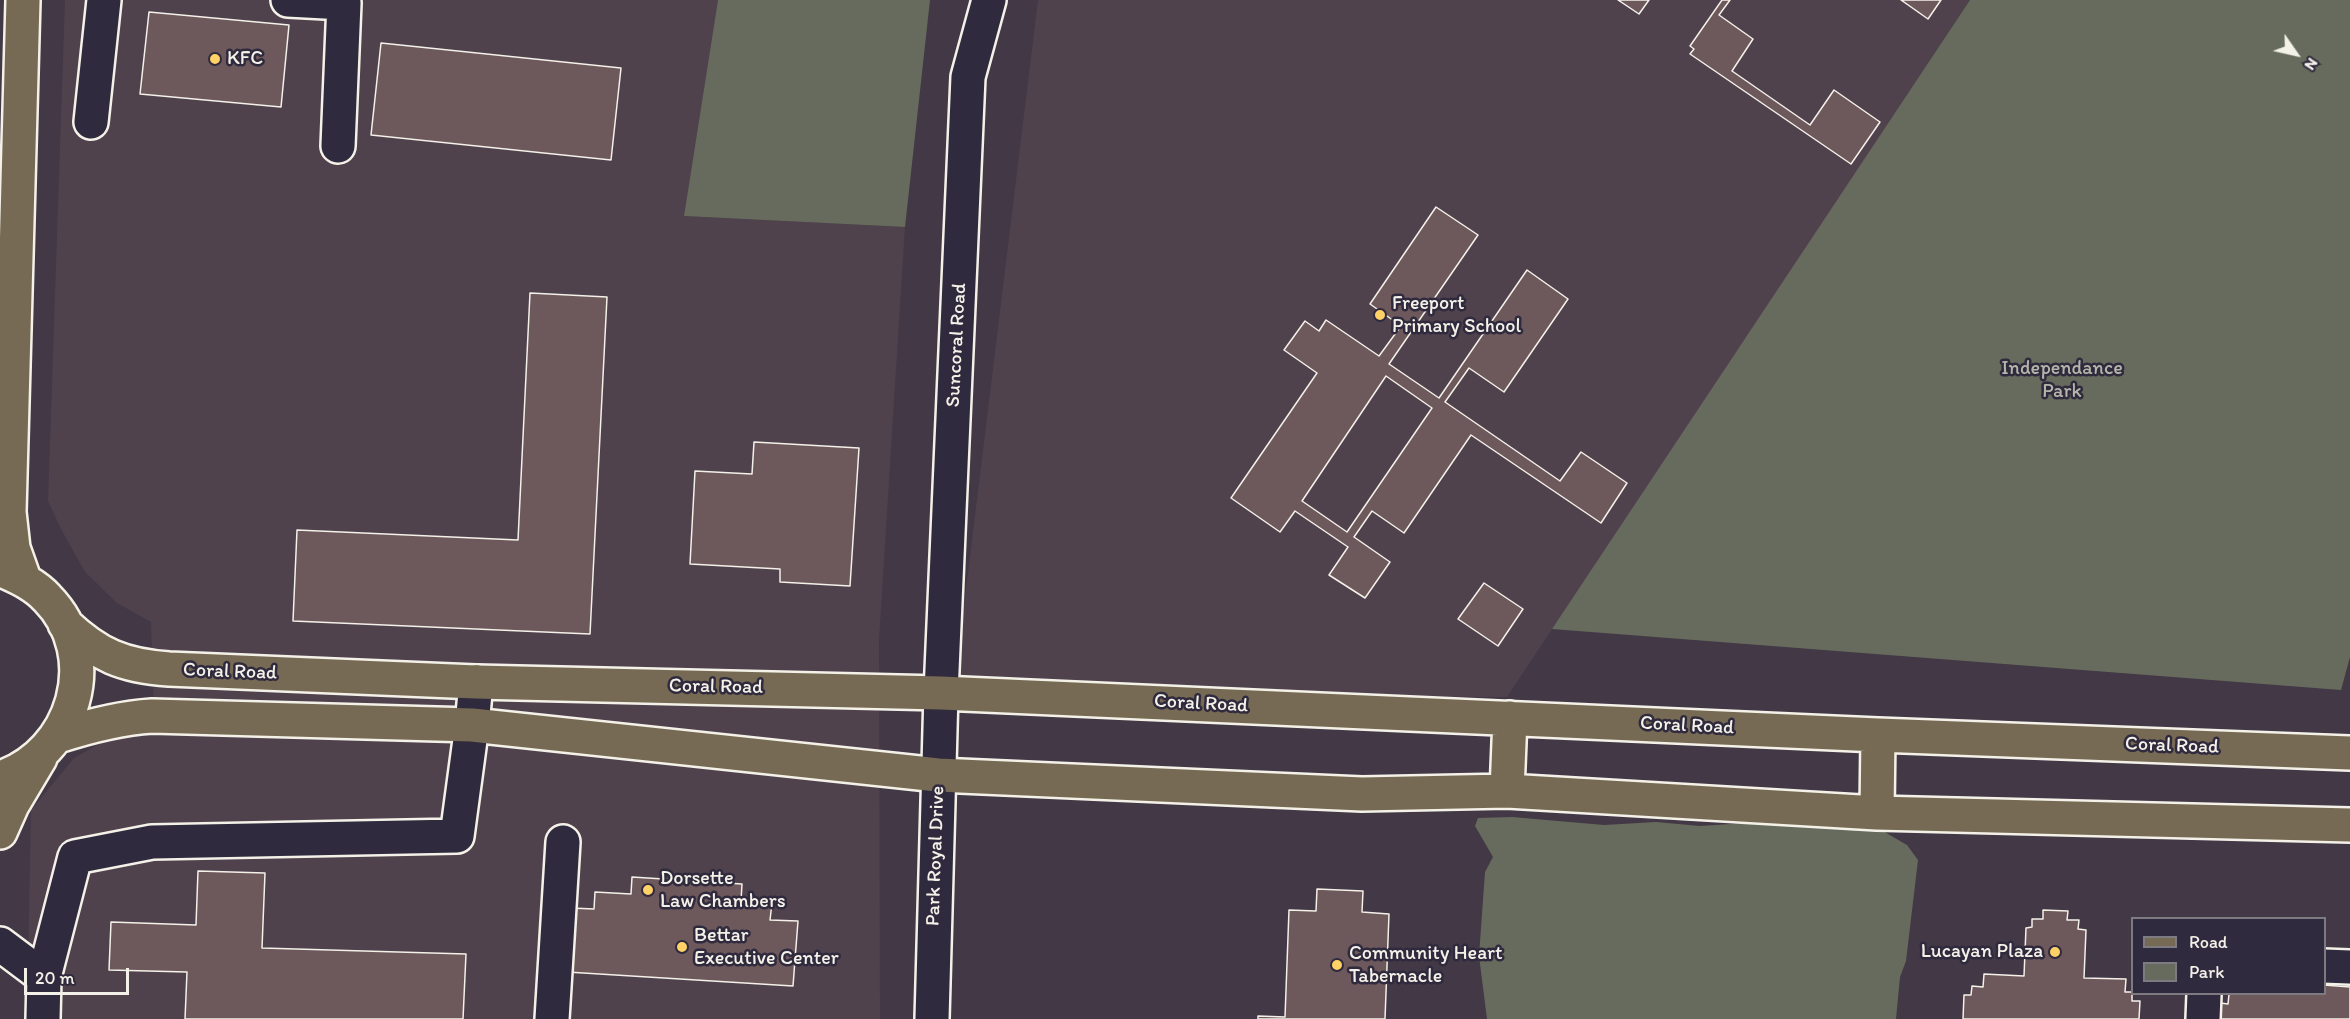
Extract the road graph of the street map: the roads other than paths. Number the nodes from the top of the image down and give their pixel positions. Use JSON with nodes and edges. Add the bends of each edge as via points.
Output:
{"nodes":[{"id":1,"x":23,"y":0,"type":"edge"},
{"id":2,"x":104,"y":0,"type":"edge"},
{"id":3,"x":288,"y":0,"type":"edge"},
{"id":4,"x":989,"y":0,"type":"edge"},
{"id":5,"x":9,"y":111,"type":"edge"},
{"id":6,"x":92,"y":123,"type":"dead end"},
{"id":7,"x":338,"y":146,"type":"dead end"},
{"id":8,"x":12,"y":574,"type":"edge"},
{"id":9,"x":65,"y":624,"type":"junction"},
{"id":10,"x":476,"y":682,"type":"junction"},
{"id":11,"x":941,"y":693,"type":"junction"},
{"id":12,"x":1510,"y":718,"type":"junction"},
{"id":13,"x":472,"y":726,"type":"junction"},
{"id":14,"x":1878,"y":735,"type":"junction"},
{"id":15,"x":50,"y":745,"type":"junction"},
{"id":16,"x":2350,"y":753,"type":"edge"},
{"id":17,"x":938,"y":775,"type":"junction"},
{"id":18,"x":0,"y":778,"type":"edge"},
{"id":19,"x":1507,"y":791,"type":"junction"},
{"id":20,"x":1877,"y":813,"type":"junction"},
{"id":21,"x":2350,"y":825,"type":"edge"},
{"id":22,"x":0,"y":832,"type":"edge"},
{"id":23,"x":563,"y":842,"type":"dead end"},
{"id":24,"x":0,"y":944,"type":"edge"},
{"id":25,"x":2326,"y":966,"type":"edge"},
{"id":26,"x":2350,"y":967,"type":"edge"},
{"id":27,"x":44,"y":977,"type":"junction"},
{"id":28,"x":2204,"y":995,"type":"edge"},
{"id":29,"x":43,"y":1019,"type":"edge"},
{"id":30,"x":552,"y":1019,"type":"edge"},
{"id":31,"x":932,"y":1019,"type":"edge"},
{"id":32,"x":2203,"y":1019,"type":"edge"}],
"edges":[{"from":1,"to":5,"type":"main road"},
{"from":2,"to":6,"type":"street"},
{"from":3,"to":7,"type":"street","via":[[344,3]]},
{"from":4,"to":11,"type":"street","name":"Suncoral Road","via":[[968,77]]},
{"from":5,"to":8,"type":"main road"},
{"from":8,"to":9,"type":"main road","via":[[48,598]]},
{"from":9,"to":10,"type":"main road","name":"Coral Road","via":[[106,655],[154,668]]},
{"from":9,"to":15,"type":"main road","via":[[75,652],[76,681],[71,710]]},
{"from":10,"to":11,"type":"main road","name":"Coral Road"},
{"from":10,"to":13,"type":"street"},
{"from":11,"to":12,"type":"main road","name":"Coral Road"},
{"from":11,"to":17,"type":"street","name":"Park Royal Drive"},
{"from":12,"to":14,"type":"main road","name":"Coral Road"},
{"from":12,"to":19,"type":"main road"},
{"from":13,"to":15,"type":"main road","via":[[127,717],[103,722]]},
{"from":13,"to":17,"type":"main road"},
{"from":13,"to":27,"type":"street","via":[[457,836],[152,842],[75,857]]},
{"from":14,"to":16,"type":"main road","name":"Coral Road"},
{"from":14,"to":20,"type":"main road"},
{"from":15,"to":18,"type":"main road","via":[[16,773]]},
{"from":15,"to":22,"type":"main road","via":[[12,805]]},
{"from":17,"to":19,"type":"main road","via":[[1362,794]]},
{"from":17,"to":31,"type":"street","name":"Park Royal Drive"},
{"from":19,"to":20,"type":"main road"},
{"from":20,"to":21,"type":"main road"},
{"from":23,"to":30,"type":"street"},
{"from":24,"to":27,"type":"street"},
{"from":25,"to":26,"type":"street"},
{"from":27,"to":29,"type":"street"},
{"from":28,"to":32,"type":"street"}]}
